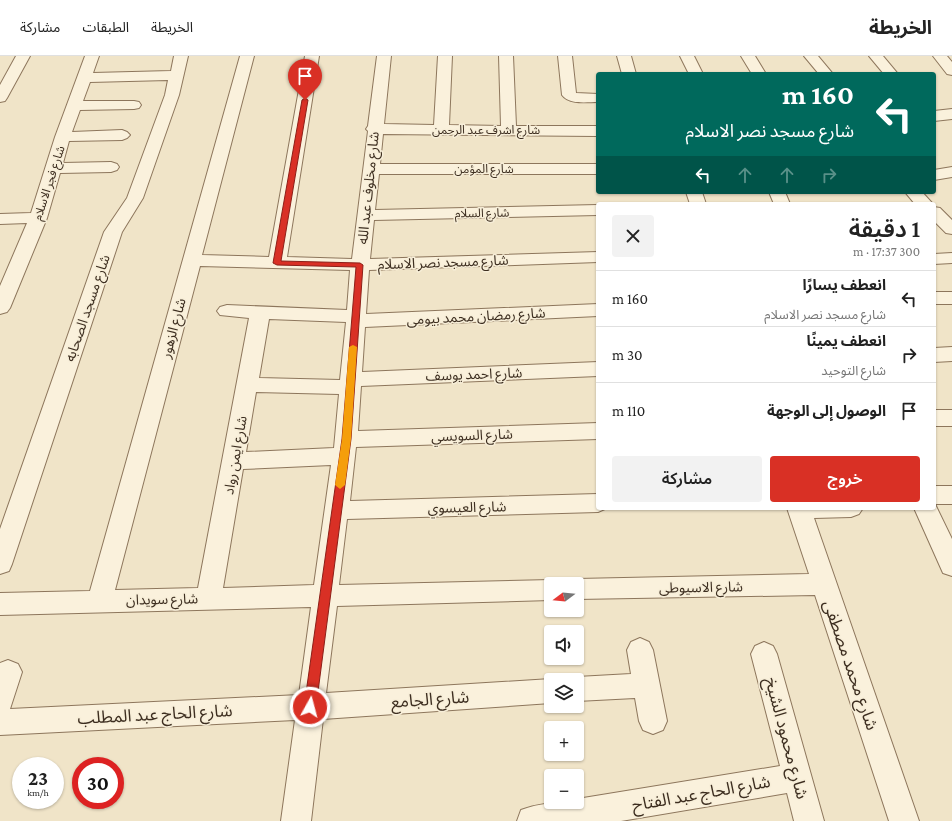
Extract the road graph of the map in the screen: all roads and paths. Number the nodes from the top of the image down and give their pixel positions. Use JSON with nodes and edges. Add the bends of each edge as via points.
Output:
{"nodes":[{"id":1,"x":23,"y":56,"type":"edge"},
{"id":2,"x":92,"y":56,"type":"edge"},
{"id":3,"x":181,"y":56,"type":"edge"},
{"id":4,"x":247,"y":56,"type":"edge"},
{"id":5,"x":312,"y":56,"type":"edge"},
{"id":6,"x":384,"y":56,"type":"edge"},
{"id":7,"x":445,"y":56,"type":"edge"},
{"id":8,"x":506,"y":56,"type":"edge"},
{"id":9,"x":565,"y":56,"type":"edge"},
{"id":10,"x":624,"y":56,"type":"edge"},
{"id":11,"x":687,"y":56,"type":"edge"},
{"id":12,"x":748,"y":56,"type":"edge"},
{"id":13,"x":811,"y":56,"type":"edge"},
{"id":14,"x":876,"y":56,"type":"edge"},
{"id":15,"x":940,"y":56,"type":"edge"},
{"id":16,"x":952,"y":71,"type":"edge"},
{"id":17,"x":628,"y":72,"type":"edge"},
{"id":18,"x":695,"y":72,"type":"edge"},
{"id":19,"x":759,"y":72,"type":"edge"},
{"id":20,"x":824,"y":72,"type":"edge"},
{"id":21,"x":889,"y":72,"type":"edge"},
{"id":22,"x":176,"y":75,"type":"junction"},
{"id":23,"x":83,"y":78,"type":"junction"},
{"id":24,"x":0,"y":98,"type":"edge"},
{"id":25,"x":596,"y":98,"type":"edge"},
{"id":26,"x":134,"y":105,"type":"dead end"},
{"id":27,"x":74,"y":106,"type":"junction"},
{"id":28,"x":952,"y":114,"type":"edge"},
{"id":29,"x":936,"y":116,"type":"edge"},
{"id":30,"x":374,"y":129,"type":"junction"},
{"id":31,"x":441,"y":130,"type":"junction"},
{"id":32,"x":509,"y":130,"type":"junction"},
{"id":33,"x":596,"y":131,"type":"edge"},
{"id":34,"x":122,"y":135,"type":"dead end"},
{"id":35,"x":63,"y":138,"type":"junction"},
{"id":36,"x":111,"y":167,"type":"dead end"},
{"id":37,"x":54,"y":168,"type":"junction"},
{"id":38,"x":371,"y":169,"type":"junction"},
{"id":39,"x":596,"y":169,"type":"edge"},
{"id":40,"x":952,"y":172,"type":"edge"},
{"id":41,"x":936,"y":175,"type":"edge"},
{"id":42,"x":915,"y":194,"type":"edge"},
{"id":43,"x":923,"y":202,"type":"edge"},
{"id":44,"x":596,"y":210,"type":"edge"},
{"id":45,"x":936,"y":214,"type":"edge"},
{"id":46,"x":366,"y":215,"type":"junction"},
{"id":47,"x":38,"y":218,"type":"junction"},
{"id":48,"x":0,"y":219,"type":"edge"},
{"id":49,"x":951,"y":227,"type":"edge"},
{"id":50,"x":596,"y":257,"type":"edge"},
{"id":51,"x":952,"y":258,"type":"edge"},
{"id":52,"x":936,"y":259,"type":"edge"},
{"id":53,"x":192,"y":260,"type":"junction"},
{"id":54,"x":277,"y":263,"type":"junction"},
{"id":55,"x":360,"y":265,"type":"junction"},
{"id":56,"x":936,"y":298,"type":"edge"},
{"id":57,"x":952,"y":298,"type":"edge"},
{"id":58,"x":0,"y":308,"type":"edge"},
{"id":59,"x":596,"y":310,"type":"edge"},
{"id":60,"x":226,"y":312,"type":"dead end"},
{"id":61,"x":260,"y":312,"type":"junction"},
{"id":62,"x":355,"y":319,"type":"junction"},
{"id":63,"x":952,"y":354,"type":"edge"},
{"id":64,"x":936,"y":355,"type":"edge"},
{"id":65,"x":596,"y":369,"type":"edge"},
{"id":66,"x":350,"y":383,"type":"junction"},
{"id":67,"x":247,"y":386,"type":"junction"},
{"id":68,"x":936,"y":418,"type":"edge"},
{"id":69,"x":952,"y":418,"type":"edge"},
{"id":70,"x":596,"y":431,"type":"edge"},
{"id":71,"x":345,"y":447,"type":"junction"},
{"id":72,"x":233,"y":461,"type":"junction"},
{"id":73,"x":936,"y":495,"type":"edge"},
{"id":74,"x":952,"y":495,"type":"edge"},
{"id":75,"x":596,"y":503,"type":"edge"},
{"id":76,"x":336,"y":510,"type":"junction"},
{"id":77,"x":799,"y":510,"type":"edge"},
{"id":78,"x":927,"y":510,"type":"edge"},
{"id":79,"x":0,"y":564,"type":"edge"},
{"id":80,"x":952,"y":566,"type":"edge"},
{"id":81,"x":824,"y":584,"type":"junction"},
{"id":82,"x":584,"y":589,"type":"edge"},
{"id":83,"x":544,"y":590,"type":"edge"},
{"id":84,"x":325,"y":595,"type":"junction"},
{"id":85,"x":209,"y":598,"type":"junction"},
{"id":86,"x":100,"y":600,"type":"junction"},
{"id":87,"x":0,"y":604,"type":"edge"},
{"id":88,"x":640,"y":650,"type":"dead end"},
{"id":89,"x":764,"y":654,"type":"dead end"},
{"id":90,"x":8,"y":672,"type":"dead end"},
{"id":91,"x":647,"y":684,"type":"junction"},
{"id":92,"x":584,"y":688,"type":"edge"},
{"id":93,"x":544,"y":691,"type":"edge"},
{"id":94,"x":0,"y":700,"type":"edge"},
{"id":95,"x":310,"y":707,"type":"junction"},
{"id":96,"x":653,"y":721,"type":"dead end"},
{"id":97,"x":0,"y":722,"type":"edge"},
{"id":98,"x":798,"y":777,"type":"junction"},
{"id":99,"x":296,"y":821,"type":"edge"},
{"id":100,"x":532,"y":821,"type":"edge"},
{"id":101,"x":809,"y":821,"type":"edge"},
{"id":102,"x":904,"y":821,"type":"edge"}],
"edges":[{"from":1,"to":24,"type":"street"},
{"from":2,"to":23,"type":"street","name":"شارع فجر الاسلام"},
{"from":3,"to":22,"type":"street","name":"شارع مسجد الصحابه"},
{"from":4,"to":53,"type":"street","name":"شارع الزهور"},
{"from":5,"to":54,"type":"street"},
{"from":6,"to":30,"type":"street","name":"شارع مخلوف عبد الله"},
{"from":7,"to":31,"type":"street"},
{"from":8,"to":32,"type":"street"},
{"from":9,"to":25,"type":"street","via":[[569,95],[577,98]]},
{"from":10,"to":17,"type":"street"},
{"from":11,"to":18,"type":"street"},
{"from":12,"to":19,"type":"street"},
{"from":13,"to":20,"type":"street"},
{"from":14,"to":21,"type":"street"},
{"from":15,"to":16,"type":"street"},
{"from":22,"to":23,"type":"street"},
{"from":22,"to":79,"type":"street","name":"شارع مسجد الصحابه","via":[[160,133],[135,198],[113,232]]},
{"from":23,"to":27,"type":"street","name":"شارع فجر الاسلام"},
{"from":26,"to":27,"type":"street"},
{"from":27,"to":35,"type":"street","name":"شارع فجر الاسلام"},
{"from":28,"to":29,"type":"street"},
{"from":30,"to":31,"type":"street","name":"شارع اشرف عبد الرحمن"},
{"from":30,"to":38,"type":"street","name":"شارع مخلوف عبد الله"},
{"from":31,"to":32,"type":"street","name":"شارع اشرف عبد الرحمن"},
{"from":32,"to":33,"type":"street","name":"شارع اشرف عبد الرحمن"},
{"from":34,"to":35,"type":"street"},
{"from":35,"to":37,"type":"street","name":"شارع فجر الاسلام"},
{"from":36,"to":37,"type":"street"},
{"from":37,"to":47,"type":"street","name":"شارع فجر الاسلام"},
{"from":38,"to":39,"type":"street","name":"شارع المؤمن"},
{"from":38,"to":46,"type":"street","name":"شارع مخلوف عبد الله"},
{"from":40,"to":41,"type":"street"},
{"from":42,"to":43,"type":"street"},
{"from":44,"to":46,"type":"street","name":"شارع السلام"},
{"from":45,"to":49,"type":"street"},
{"from":46,"to":55,"type":"street","name":"شارع مخلوف عبد الله"},
{"from":47,"to":48,"type":"street"},
{"from":47,"to":58,"type":"street","name":"شارع فجر الاسلام"},
{"from":50,"to":55,"type":"street","name":"شارع مسجد نصر الاسلام"},
{"from":51,"to":52,"type":"street"},
{"from":53,"to":54,"type":"street","name":"شارع مسجد نصر الاسلام"},
{"from":53,"to":86,"type":"street","name":"شارع الزهور"},
{"from":54,"to":55,"type":"street","name":"شارع مسجد نصر الاسلام"},
{"from":55,"to":62,"type":"street","name":"شارع مخلوف عبد الله"},
{"from":56,"to":57,"type":"street"},
{"from":59,"to":62,"type":"street","name":"شارع رمضان محمد بيومى"},
{"from":60,"to":61,"type":"street","name":"شارع رمضان محمد بيومى"},
{"from":61,"to":62,"type":"street","name":"شارع رمضان محمد بيومى"},
{"from":61,"to":67,"type":"street","name":"شارع ايمن رواد"},
{"from":62,"to":66,"type":"street","name":"شارع مخلوف عبد الله"},
{"from":63,"to":64,"type":"street"},
{"from":65,"to":66,"type":"street","name":"شارع احمد يوسف"},
{"from":66,"to":67,"type":"street","name":"شارع احمد يوسف"},
{"from":66,"to":71,"type":"street","name":"شارع مخلوف عبد الله"},
{"from":67,"to":72,"type":"street","name":"شارع ايمن رواد"},
{"from":68,"to":69,"type":"street"},
{"from":70,"to":71,"type":"street","name":"شارع السويسي"},
{"from":71,"to":72,"type":"street","name":"شارع السويسي"},
{"from":71,"to":76,"type":"street","name":"شارع مخلوف عبد الله"},
{"from":72,"to":85,"type":"street","name":"شارع ايمن رواد"},
{"from":73,"to":74,"type":"street"},
{"from":75,"to":76,"type":"street","name":"شارع العيسوي"},
{"from":76,"to":84,"type":"street","name":"شارع مخلوف عبد الله"},
{"from":77,"to":81,"type":"street","name":"شارع محمد مصطفى"},
{"from":78,"to":80,"type":"street"},
{"from":81,"to":82,"type":"street","name":"شارع الاسيوطى"},
{"from":81,"to":102,"type":"street","name":"شارع محمد مصطفى"},
{"from":83,"to":84,"type":"street"},
{"from":84,"to":85,"type":"street","name":"شارع سويدان"},
{"from":84,"to":95,"type":"street","name":"شارع مخلوف عبد الله"},
{"from":85,"to":86,"type":"street","name":"شارع سويدان"},
{"from":86,"to":87,"type":"street","name":"شارع سويدان"},
{"from":88,"to":91,"type":"street"},
{"from":89,"to":98,"type":"street","name":"شارع محمود الشيخ"},
{"from":90,"to":94,"type":"street"},
{"from":91,"to":92,"type":"street"},
{"from":91,"to":96,"type":"street"},
{"from":93,"to":95,"type":"street","name":"شارع الجامع"},
{"from":95,"to":97,"type":"street","name":"شارع الحاج عبد المطلب"},
{"from":95,"to":99,"type":"street","name":"شارع مخلوف عبد الله"},
{"from":98,"to":100,"type":"street","name":"شارع الحاج عبد الفتاح"},
{"from":98,"to":101,"type":"street","name":"شارع محمود الشيخ"}]}
